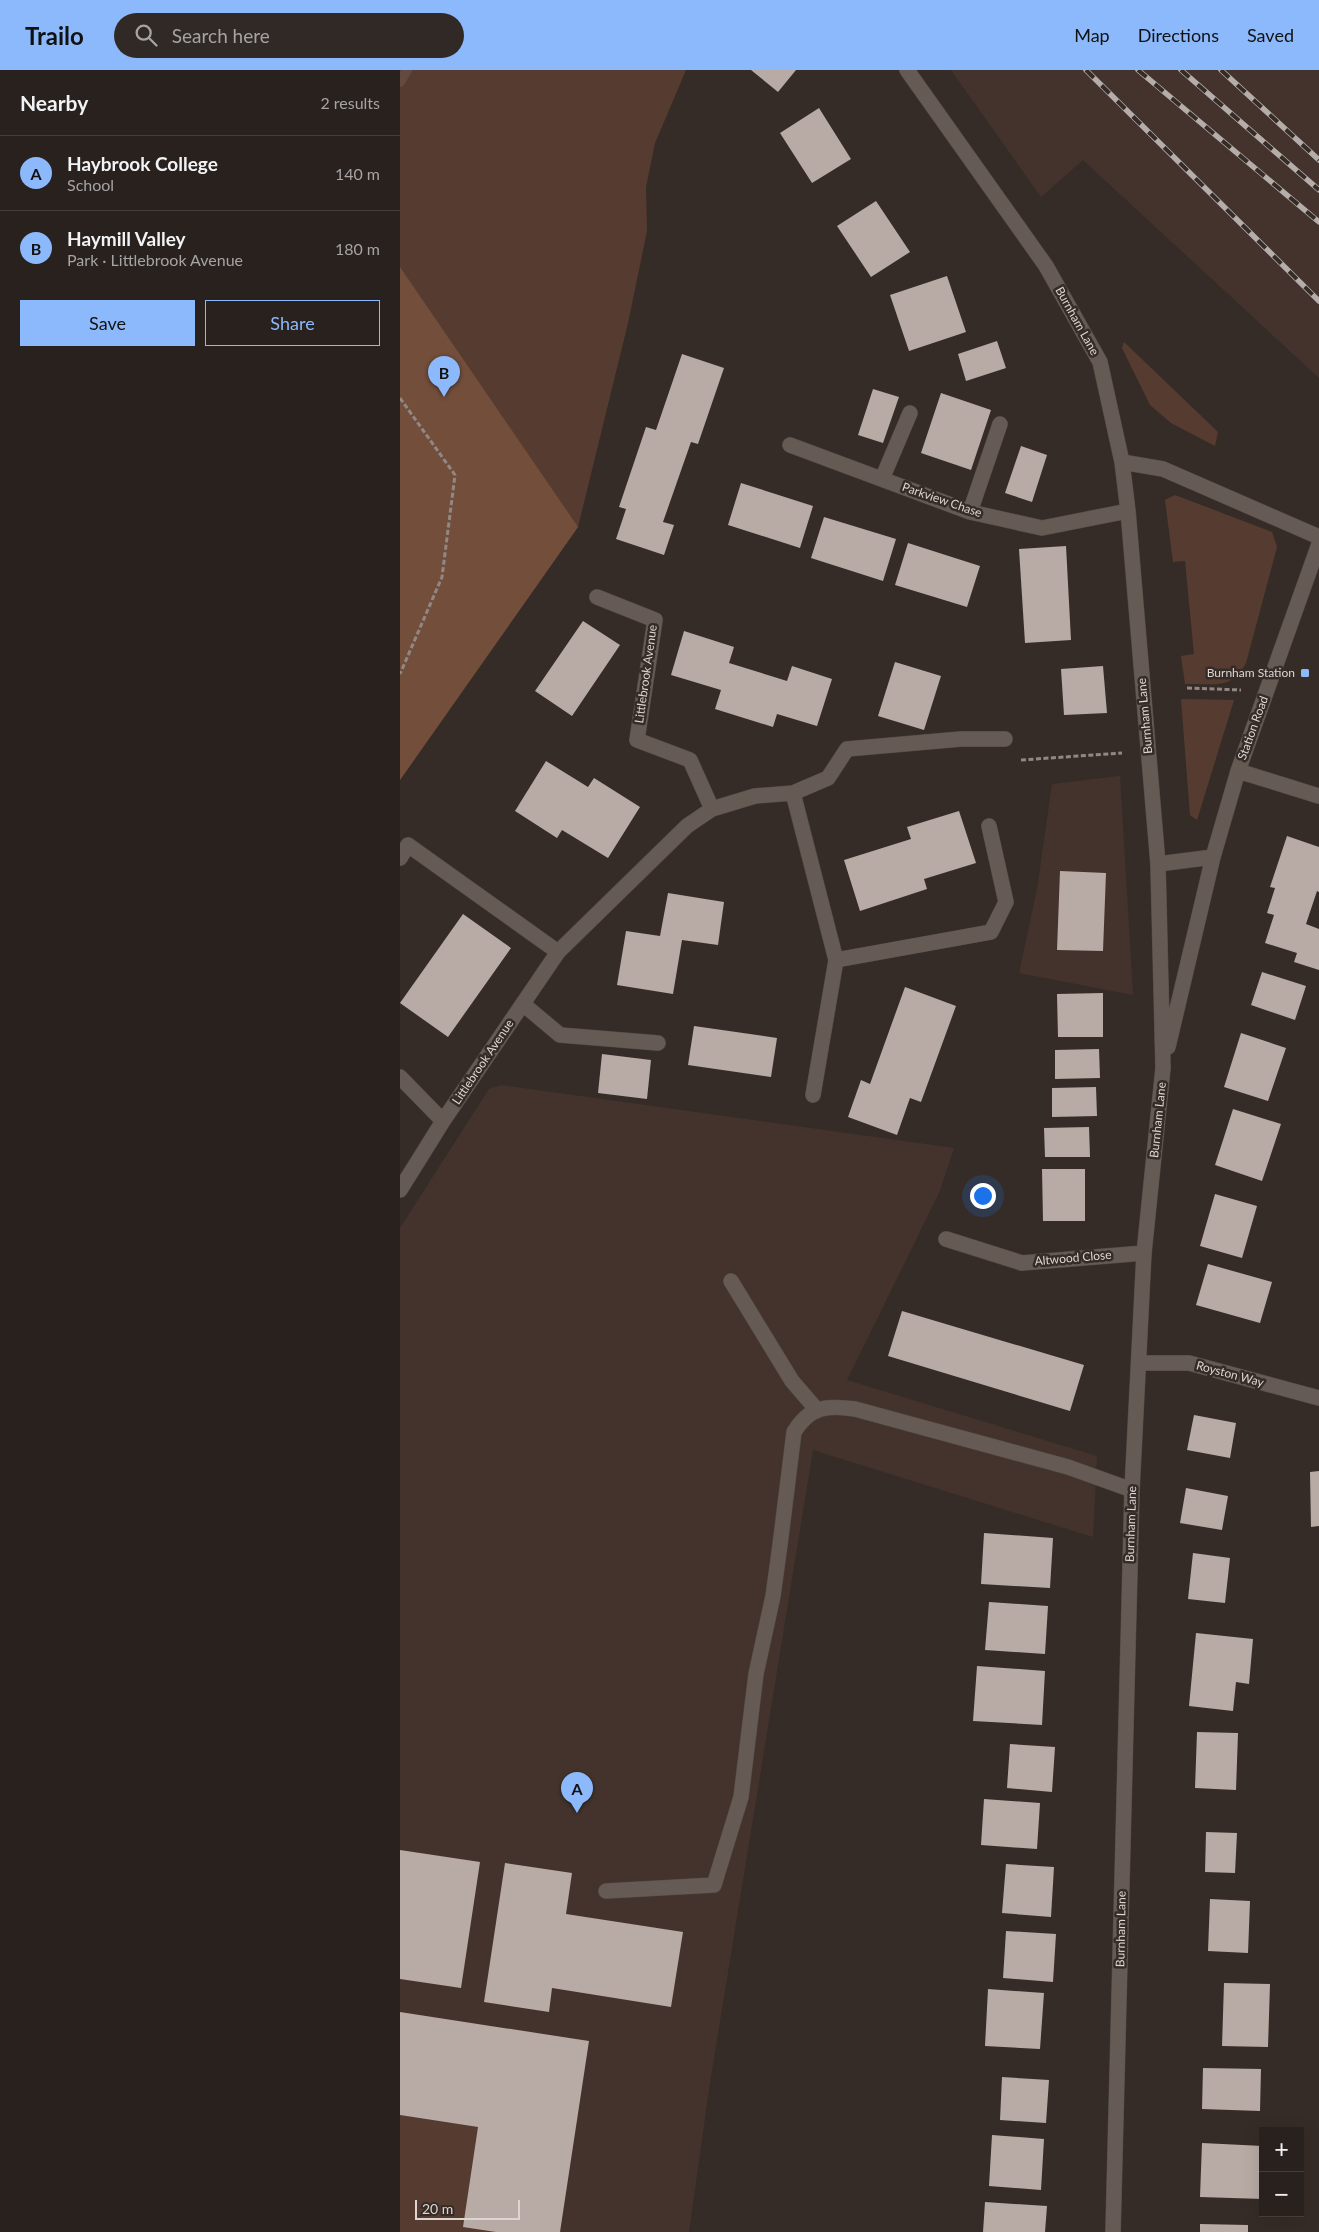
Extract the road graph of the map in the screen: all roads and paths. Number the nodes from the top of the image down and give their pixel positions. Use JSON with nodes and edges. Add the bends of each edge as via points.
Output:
{"nodes":[{"id":1,"x":906,"y":70,"type":"edge"},
{"id":2,"x":400,"y":398,"type":"edge"},
{"id":3,"x":910,"y":413,"type":"dead end"},
{"id":4,"x":1000,"y":424,"type":"dead end"},
{"id":5,"x":790,"y":445,"type":"dead end"},
{"id":6,"x":1122,"y":462,"type":"junction"},
{"id":7,"x":882,"y":479,"type":"junction"},
{"id":8,"x":1128,"y":511,"type":"junction"},
{"id":9,"x":970,"y":512,"type":"junction"},
{"id":10,"x":1319,"y":536,"type":"edge"},
{"id":11,"x":1319,"y":544,"type":"edge"},
{"id":12,"x":597,"y":597,"type":"dead end"},
{"id":13,"x":400,"y":674,"type":"edge"},
{"id":14,"x":1186,"y":688,"type":"dead end"},
{"id":15,"x":1266,"y":692,"type":"junction"},
{"id":16,"x":1005,"y":739,"type":"dead end"},
{"id":17,"x":1238,"y":771,"type":"junction"},
{"id":18,"x":792,"y":793,"type":"junction"},
{"id":19,"x":1319,"y":796,"type":"edge"},
{"id":20,"x":712,"y":809,"type":"junction"},
{"id":21,"x":989,"y":826,"type":"dead end"},
{"id":22,"x":1213,"y":857,"type":"junction"},
{"id":23,"x":400,"y":858,"type":"edge"},
{"id":24,"x":1158,"y":864,"type":"junction"},
{"id":25,"x":558,"y":952,"type":"junction"},
{"id":26,"x":836,"y":960,"type":"junction"},
{"id":27,"x":523,"y":1004,"type":"junction"},
{"id":28,"x":658,"y":1043,"type":"dead end"},
{"id":29,"x":1163,"y":1068,"type":"junction"},
{"id":30,"x":400,"y":1077,"type":"edge"},
{"id":31,"x":813,"y":1095,"type":"dead end"},
{"id":32,"x":443,"y":1121,"type":"junction"},
{"id":33,"x":400,"y":1190,"type":"edge"},
{"id":34,"x":946,"y":1239,"type":"dead end"},
{"id":35,"x":1144,"y":1253,"type":"junction"},
{"id":36,"x":731,"y":1281,"type":"dead end"},
{"id":37,"x":1139,"y":1364,"type":"junction"},
{"id":38,"x":1319,"y":1398,"type":"edge"},
{"id":39,"x":817,"y":1410,"type":"junction"},
{"id":40,"x":1132,"y":1490,"type":"junction"},
{"id":41,"x":606,"y":1891,"type":"dead end"},
{"id":42,"x":1113,"y":2232,"type":"edge"}],
"edges":[{"from":1,"to":6,"type":"street","name":"Burnham Lane","via":[[1046,266],[1100,362]]},
{"from":2,"to":13,"type":"path","via":[[454,475],[442,577]]},
{"from":3,"to":7,"type":"street"},
{"from":4,"to":9,"type":"street"},
{"from":5,"to":7,"type":"street","name":"Parkview Chase"},
{"from":6,"to":8,"type":"street","name":"Burnham Lane"},
{"from":6,"to":10,"type":"street","via":[[1163,469]]},
{"from":7,"to":9,"type":"street","name":"Parkview Chase"},
{"from":8,"to":9,"type":"street","name":"Parkview Chase","via":[[1042,528]]},
{"from":8,"to":24,"type":"street","name":"Burnham Lane"},
{"from":11,"to":15,"type":"street","name":"Station Road"},
{"from":12,"to":20,"type":"street","name":"Littlebrook Avenue","via":[[655,620],[638,740],[690,760]]},
{"from":14,"to":15,"type":"path"},
{"from":15,"to":17,"type":"street","name":"Station Road"},
{"from":16,"to":18,"type":"street","name":"Littlebrook Avenue","via":[[961,739],[847,749],[828,778]]},
{"from":17,"to":19,"type":"street"},
{"from":17,"to":22,"type":"street","name":"Station Road"},
{"from":18,"to":20,"type":"street","name":"Littlebrook Avenue","via":[[755,796]]},
{"from":18,"to":26,"type":"street"},
{"from":20,"to":25,"type":"street","name":"Littlebrook Avenue","via":[[687,826]]},
{"from":21,"to":26,"type":"street","via":[[1006,902],[991,932]]},
{"from":22,"to":24,"type":"street"},
{"from":22,"to":29,"type":"street","name":"Station Road"},
{"from":23,"to":25,"type":"street","via":[[408,844]]},
{"from":24,"to":29,"type":"street","name":"Burnham Lane"},
{"from":25,"to":27,"type":"street","name":"Littlebrook Avenue"},
{"from":26,"to":31,"type":"street"},
{"from":27,"to":28,"type":"street","via":[[560,1035]]},
{"from":27,"to":32,"type":"street","name":"Littlebrook Avenue"},
{"from":29,"to":35,"type":"street","name":"Burnham Lane"},
{"from":30,"to":32,"type":"street"},
{"from":32,"to":33,"type":"street","name":"Littlebrook Avenue"},
{"from":34,"to":35,"type":"street","name":"Altwood Close","via":[[1022,1263]]},
{"from":35,"to":37,"type":"street","name":"Burnham Lane"},
{"from":36,"to":39,"type":"street","via":[[792,1380]]},
{"from":37,"to":38,"type":"street","name":"Royston Way","via":[[1189,1363]]},
{"from":37,"to":40,"type":"street","name":"Burnham Lane"},
{"from":39,"to":40,"type":"street","via":[[832,1406],[856,1409],[1068,1467]]},
{"from":39,"to":41,"type":"street","via":[[803,1417],[794,1432],[774,1588],[756,1674],[741,1797],[714,1885]]},
{"from":40,"to":42,"type":"street","name":"Burnham Lane"}]}
